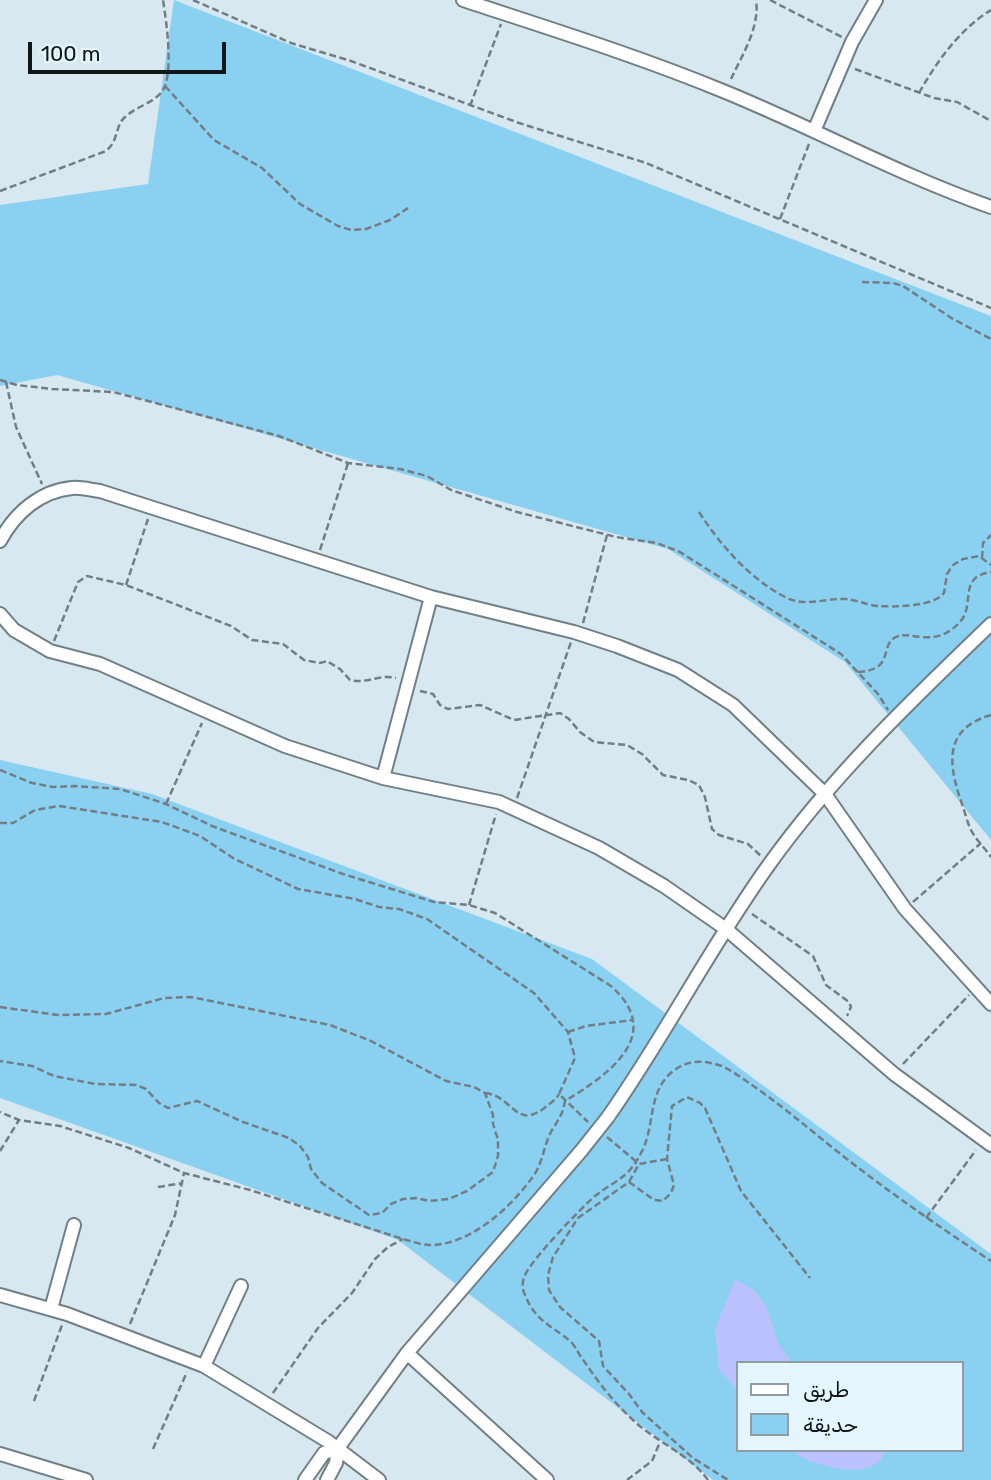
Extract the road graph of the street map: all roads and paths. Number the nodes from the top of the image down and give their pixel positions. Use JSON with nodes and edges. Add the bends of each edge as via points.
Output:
{"nodes":[{"id":1,"x":163,"y":0,"type":"edge"},
{"id":2,"x":193,"y":0,"type":"edge"},
{"id":3,"x":463,"y":0,"type":"edge"},
{"id":4,"x":755,"y":0,"type":"edge"},
{"id":5,"x":770,"y":0,"type":"edge"},
{"id":6,"x":876,"y":0,"type":"edge"},
{"id":7,"x":991,"y":10,"type":"edge"},
{"id":8,"x":505,"y":14,"type":"junction"},
{"id":9,"x":852,"y":42,"type":"junction"},
{"id":10,"x":843,"y":65,"type":"junction"},
{"id":11,"x":165,"y":86,"type":"junction"},
{"id":12,"x":725,"y":92,"type":"junction"},
{"id":13,"x":919,"y":93,"type":"junction"},
{"id":14,"x":470,"y":106,"type":"junction"},
{"id":15,"x":991,"y":121,"type":"edge"},
{"id":16,"x":814,"y":131,"type":"junction"},
{"id":17,"x":0,"y":191,"type":"edge"},
{"id":18,"x":991,"y":207,"type":"edge"},
{"id":19,"x":408,"y":208,"type":"dead end"},
{"id":20,"x":780,"y":219,"type":"junction"},
{"id":21,"x":862,"y":282,"type":"dead end"},
{"id":22,"x":991,"y":309,"type":"edge"},
{"id":23,"x":991,"y":339,"type":"edge"},
{"id":24,"x":0,"y":380,"type":"edge"},
{"id":25,"x":6,"y":382,"type":"junction"},
{"id":26,"x":348,"y":463,"type":"junction"},
{"id":27,"x":47,"y":494,"type":"junction"},
{"id":28,"x":152,"y":508,"type":"junction"},
{"id":29,"x":699,"y":512,"type":"dead end"},
{"id":30,"x":607,"y":535,"type":"junction"},
{"id":31,"x":991,"y":536,"type":"edge"},
{"id":32,"x":0,"y":541,"type":"edge"},
{"id":33,"x":982,"y":558,"type":"junction"},
{"id":34,"x":317,"y":561,"type":"junction"},
{"id":35,"x":991,"y":565,"type":"edge"},
{"id":36,"x":991,"y":572,"type":"edge"},
{"id":37,"x":984,"y":573,"type":"junction"},
{"id":38,"x":126,"y":585,"type":"junction"},
{"id":39,"x":430,"y":597,"type":"junction"},
{"id":40,"x":0,"y":614,"type":"edge"},
{"id":41,"x":991,"y":624,"type":"edge"},
{"id":42,"x":577,"y":633,"type":"junction"},
{"id":43,"x":50,"y":651,"type":"junction"},
{"id":44,"x":858,"y":672,"type":"junction"},
{"id":45,"x":408,"y":684,"type":"junction"},
{"id":46,"x":207,"y":712,"type":"junction"},
{"id":47,"x":991,"y":715,"type":"edge"},
{"id":48,"x":545,"y":717,"type":"junction"},
{"id":49,"x":893,"y":718,"type":"junction"},
{"id":50,"x":0,"y":770,"type":"edge"},
{"id":51,"x":383,"y":778,"type":"junction"},
{"id":52,"x":825,"y":794,"type":"junction"},
{"id":53,"x":499,"y":802,"type":"junction"},
{"id":54,"x":166,"y":804,"type":"junction"},
{"id":55,"x":513,"y":808,"type":"junction"},
{"id":56,"x":0,"y":823,"type":"edge"},
{"id":57,"x":981,"y":843,"type":"junction"},
{"id":58,"x":991,"y":857,"type":"edge"},
{"id":59,"x":769,"y":864,"type":"junction"},
{"id":60,"x":469,"y":905,"type":"junction"},
{"id":61,"x":741,"y":906,"type":"junction"},
{"id":62,"x":905,"y":909,"type":"junction"},
{"id":63,"x":726,"y":929,"type":"junction"},
{"id":64,"x":975,"y":988,"type":"junction"},
{"id":65,"x":991,"y":1004,"type":"edge"},
{"id":66,"x":0,"y":1007,"type":"edge"},
{"id":67,"x":634,"y":1020,"type":"junction"},
{"id":68,"x":842,"y":1029,"type":"junction"},
{"id":69,"x":568,"y":1032,"type":"junction"},
{"id":70,"x":0,"y":1061,"type":"edge"},
{"id":71,"x":894,"y":1074,"type":"junction"},
{"id":72,"x":485,"y":1093,"type":"junction"},
{"id":73,"x":559,"y":1094,"type":"junction"},
{"id":74,"x":565,"y":1101,"type":"junction"},
{"id":75,"x":573,"y":1109,"type":"dead end"},
{"id":76,"x":0,"y":1112,"type":"edge"},
{"id":77,"x":19,"y":1120,"type":"junction"},
{"id":78,"x":987,"y":1142,"type":"edge"},
{"id":79,"x":0,"y":1151,"type":"edge"},
{"id":80,"x":667,"y":1159,"type":"junction"},
{"id":81,"x":638,"y":1163,"type":"junction"},
{"id":82,"x":184,"y":1172,"type":"junction"},
{"id":83,"x":629,"y":1182,"type":"junction"},
{"id":84,"x":183,"y":1183,"type":"junction"},
{"id":85,"x":158,"y":1187,"type":"dead end"},
{"id":86,"x":926,"y":1218,"type":"junction"},
{"id":87,"x":74,"y":1225,"type":"dead end"},
{"id":88,"x":403,"y":1239,"type":"junction"},
{"id":89,"x":991,"y":1261,"type":"edge"},
{"id":90,"x":810,"y":1278,"type":"dead end"},
{"id":91,"x":241,"y":1286,"type":"dead end"},
{"id":92,"x":0,"y":1295,"type":"edge"},
{"id":93,"x":51,"y":1309,"type":"junction"},
{"id":94,"x":67,"y":1314,"type":"junction"},
{"id":95,"x":126,"y":1335,"type":"junction"},
{"id":96,"x":408,"y":1353,"type":"junction"},
{"id":97,"x":198,"y":1364,"type":"junction"},
{"id":98,"x":34,"y":1401,"type":"dead end"},
{"id":99,"x":266,"y":1403,"type":"junction"},
{"id":100,"x":660,"y":1442,"type":"junction"},
{"id":101,"x":338,"y":1448,"type":"junction"},
{"id":102,"x":153,"y":1449,"type":"dead end"},
{"id":103,"x":681,"y":1453,"type":"junction"},
{"id":104,"x":0,"y":1454,"type":"edge"},
{"id":105,"x":693,"y":1458,"type":"junction"},
{"id":106,"x":86,"y":1480,"type":"edge"},
{"id":107,"x":305,"y":1480,"type":"edge"},
{"id":108,"x":327,"y":1480,"type":"edge"},
{"id":109,"x":379,"y":1480,"type":"edge"},
{"id":110,"x":547,"y":1480,"type":"edge"},
{"id":111,"x":627,"y":1480,"type":"edge"},
{"id":112,"x":708,"y":1480,"type":"edge"},
{"id":113,"x":728,"y":1480,"type":"edge"}],
"edges":[{"from":1,"to":11,"type":"path","via":[[168,35]]},
{"from":2,"to":14,"type":"path","via":[[291,43]]},
{"from":3,"to":8,"type":"street"},
{"from":4,"to":12,"type":"path","via":[[752,32]]},
{"from":5,"to":9,"type":"path"},
{"from":6,"to":9,"type":"street"},
{"from":7,"to":13,"type":"path","via":[[959,35]]},
{"from":8,"to":12,"type":"street"},
{"from":8,"to":14,"type":"path"},
{"from":9,"to":10,"type":"street"},
{"from":10,"to":13,"type":"path"},
{"from":10,"to":16,"type":"street"},
{"from":11,"to":17,"type":"path","via":[[124,118],[106,150]]},
{"from":11,"to":19,"type":"path","via":[[214,140],[262,167],[300,204],[338,226],[366,229]]},
{"from":12,"to":16,"type":"street"},
{"from":13,"to":15,"type":"path","via":[[966,106]]},
{"from":14,"to":20,"type":"path","via":[[646,163]]},
{"from":16,"to":18,"type":"street"},
{"from":16,"to":20,"type":"path"},
{"from":20,"to":22,"type":"path"},
{"from":21,"to":23,"type":"path","via":[[903,286]]},
{"from":24,"to":25,"type":"path"},
{"from":25,"to":26,"type":"path","via":[[113,392],[279,436]]},
{"from":25,"to":27,"type":"path","via":[[16,427]]},
{"from":26,"to":30,"type":"path","via":[[426,476],[479,500]]},
{"from":26,"to":34,"type":"path"},
{"from":27,"to":28,"type":"street","via":[[73,488],[100,491]]},
{"from":27,"to":32,"type":"street","via":[[26,507]]},
{"from":28,"to":34,"type":"street"},
{"from":28,"to":38,"type":"path"},
{"from":29,"to":33,"type":"path","via":[[756,577],[804,603],[846,599],[876,606],[932,603],[944,593],[953,565]]},
{"from":30,"to":42,"type":"path"},
{"from":30,"to":44,"type":"path","via":[[640,539],[680,552],[841,654]]},
{"from":31,"to":33,"type":"path","via":[[983,543]]},
{"from":33,"to":35,"type":"path"},
{"from":34,"to":39,"type":"street"},
{"from":35,"to":37,"type":"path"},
{"from":36,"to":37,"type":"path"},
{"from":37,"to":44,"type":"path","via":[[971,583],[969,606],[952,629],[924,639],[896,637],[880,665]]},
{"from":38,"to":43,"type":"path","via":[[91,576],[80,579]]},
{"from":38,"to":45,"type":"path","via":[[231,626],[252,640],[283,644],[304,660],[327,662],[350,680],[384,676]]},
{"from":39,"to":42,"type":"street"},
{"from":39,"to":45,"type":"street"},
{"from":40,"to":43,"type":"street","via":[[14,630]]},
{"from":41,"to":49,"type":"street"},
{"from":42,"to":48,"type":"path"},
{"from":42,"to":52,"type":"street","via":[[678,670],[733,705]]},
{"from":43,"to":46,"type":"street","via":[[100,664]]},
{"from":44,"to":49,"type":"path"},
{"from":45,"to":48,"type":"path","via":[[433,694],[448,709],[480,705],[514,720]]},
{"from":45,"to":51,"type":"street"},
{"from":46,"to":51,"type":"street","via":[[285,746]]},
{"from":46,"to":54,"type":"path"},
{"from":47,"to":57,"type":"path","via":[[963,729],[951,755],[956,788]]},
{"from":48,"to":55,"type":"path"},
{"from":48,"to":59,"type":"path","via":[[565,715],[594,742],[627,745],[663,775],[694,781],[703,790],[712,829],[748,844]]},
{"from":49,"to":52,"type":"street"},
{"from":50,"to":54,"type":"path","via":[[32,783],[120,789]]},
{"from":51,"to":53,"type":"street"},
{"from":52,"to":59,"type":"street"},
{"from":52,"to":62,"type":"street"},
{"from":53,"to":55,"type":"street"},
{"from":53,"to":60,"type":"path"},
{"from":54,"to":60,"type":"path","via":[[212,827],[343,874],[434,902]]},
{"from":55,"to":63,"type":"street","via":[[610,855]]},
{"from":56,"to":69,"type":"path","via":[[13,823],[35,810],[59,806],[162,822],[200,836],[233,858],[298,889],[427,919],[534,993]]},
{"from":57,"to":58,"type":"path"},
{"from":57,"to":62,"type":"path"},
{"from":59,"to":61,"type":"street"},
{"from":60,"to":67,"type":"path","via":[[495,913],[611,986],[622,996]]},
{"from":61,"to":63,"type":"street"},
{"from":61,"to":68,"type":"path","via":[[813,956],[826,985],[851,1007]]},
{"from":62,"to":64,"type":"street"},
{"from":63,"to":68,"type":"street"},
{"from":63,"to":96,"type":"street","bridge":true,"via":[[608,1117]]},
{"from":64,"to":65,"type":"street"},
{"from":64,"to":71,"type":"path"},
{"from":66,"to":72,"type":"path","via":[[58,1015],[106,1014],[164,998],[191,998],[330,1025],[446,1081]]},
{"from":67,"to":69,"type":"path"},
{"from":67,"to":74,"type":"path","via":[[621,1058],[601,1079]]},
{"from":68,"to":71,"type":"street"},
{"from":69,"to":73,"type":"path","via":[[575,1058]]},
{"from":70,"to":72,"type":"path","via":[[95,1084],[136,1085],[168,1108],[197,1101],[289,1138],[300,1146],[322,1182],[369,1215],[382,1213],[403,1199],[449,1199],[494,1172],[498,1140]]},
{"from":71,"to":78,"type":"street"},
{"from":72,"to":73,"type":"path","via":[[499,1096],[528,1116]]},
{"from":73,"to":74,"type":"path"},
{"from":74,"to":75,"type":"path"},
{"from":74,"to":88,"type":"path","via":[[534,1174],[478,1231],[454,1242],[428,1245]]},
{"from":76,"to":77,"type":"path"},
{"from":77,"to":79,"type":"path"},
{"from":77,"to":82,"type":"path","via":[[60,1126]]},
{"from":78,"to":86,"type":"path"},
{"from":80,"to":81,"type":"path"},
{"from":80,"to":83,"type":"path","via":[[674,1185],[663,1201],[654,1200]]},
{"from":80,"to":90,"type":"path","via":[[672,1106],[687,1097],[694,1099],[709,1114],[741,1191]]},
{"from":81,"to":83,"type":"path"},
{"from":81,"to":86,"type":"path","via":[[662,1083],[677,1068],[698,1060],[724,1067],[775,1100]]},
{"from":81,"to":100,"type":"path","via":[[596,1195],[552,1241],[525,1276],[523,1292],[544,1323],[577,1348],[612,1399]]},
{"from":82,"to":84,"type":"path"},
{"from":82,"to":88,"type":"path"},
{"from":83,"to":105,"type":"path","via":[[578,1218],[552,1257],[549,1290],[560,1307],[599,1341],[603,1366],[642,1412]]},
{"from":84,"to":85,"type":"path"},
{"from":84,"to":95,"type":"path","via":[[175,1215]]},
{"from":86,"to":89,"type":"path"},
{"from":87,"to":93,"type":"street"},
{"from":88,"to":99,"type":"path","via":[[375,1259],[352,1293],[318,1328]]},
{"from":91,"to":97,"type":"street"},
{"from":92,"to":93,"type":"street"},
{"from":93,"to":94,"type":"street"},
{"from":94,"to":95,"type":"street"},
{"from":94,"to":98,"type":"path"},
{"from":95,"to":97,"type":"street"},
{"from":96,"to":101,"type":"street"},
{"from":96,"to":110,"type":"street"},
{"from":97,"to":99,"type":"street"},
{"from":97,"to":102,"type":"path"},
{"from":99,"to":101,"type":"street"},
{"from":100,"to":103,"type":"path"},
{"from":100,"to":111,"type":"path","via":[[652,1461]]},
{"from":101,"to":107,"type":"street","via":[[324,1453]]},
{"from":101,"to":108,"type":"street","via":[[337,1463]]},
{"from":101,"to":109,"type":"street"},
{"from":103,"to":105,"type":"path"},
{"from":103,"to":112,"type":"path"},
{"from":104,"to":106,"type":"street"},
{"from":105,"to":113,"type":"path"}]}
